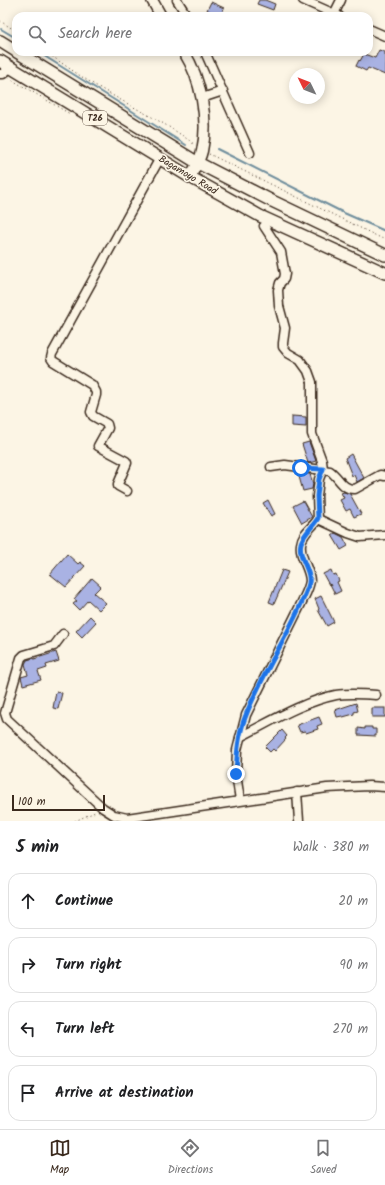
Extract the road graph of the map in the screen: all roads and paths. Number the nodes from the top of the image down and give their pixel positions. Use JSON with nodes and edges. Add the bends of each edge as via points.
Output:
{"nodes":[{"id":1,"x":154,"y":0,"type":"edge"},
{"id":2,"x":177,"y":0,"type":"edge"},
{"id":3,"x":303,"y":0,"type":"edge"},
{"id":4,"x":341,"y":0,"type":"edge"},
{"id":5,"x":160,"y":12,"type":"edge"},
{"id":6,"x":184,"y":12,"type":"edge"},
{"id":7,"x":330,"y":12,"type":"edge"},
{"id":8,"x":338,"y":12,"type":"edge"},
{"id":9,"x":0,"y":21,"type":"edge"},
{"id":10,"x":12,"y":28,"type":"edge"},
{"id":11,"x":373,"y":31,"type":"edge"},
{"id":12,"x":385,"y":36,"type":"edge"},
{"id":13,"x":0,"y":41,"type":"edge"},
{"id":14,"x":12,"y":49,"type":"edge"},
{"id":15,"x":23,"y":56,"type":"edge"},
{"id":16,"x":52,"y":56,"type":"edge"},
{"id":17,"x":187,"y":56,"type":"edge"},
{"id":18,"x":207,"y":56,"type":"edge"},
{"id":19,"x":0,"y":61,"type":"edge"},
{"id":20,"x":10,"y":67,"type":"junction"},
{"id":21,"x":0,"y":74,"type":"edge"},
{"id":22,"x":223,"y":91,"type":"junction"},
{"id":23,"x":202,"y":98,"type":"junction"},
{"id":24,"x":202,"y":151,"type":"junction"},
{"id":25,"x":250,"y":153,"type":"dead end"},
{"id":26,"x":160,"y":158,"type":"junction"},
{"id":27,"x":198,"y":163,"type":"junction"},
{"id":28,"x":190,"y":176,"type":"junction"},
{"id":29,"x":264,"y":226,"type":"dead end"},
{"id":30,"x":385,"y":240,"type":"edge"},
{"id":31,"x":385,"y":254,"type":"edge"},
{"id":32,"x":385,"y":273,"type":"edge"},
{"id":33,"x":271,"y":467,"type":"dead end"},
{"id":34,"x":323,"y":469,"type":"junction"},
{"id":35,"x":385,"y":476,"type":"edge"},
{"id":36,"x":127,"y":492,"type":"dead end"},
{"id":37,"x":318,"y":518,"type":"junction"},
{"id":38,"x":385,"y":535,"type":"edge"},
{"id":39,"x":63,"y":634,"type":"dead end"},
{"id":40,"x":376,"y":695,"type":"dead end"},
{"id":41,"x":240,"y":737,"type":"junction"},
{"id":42,"x":385,"y":787,"type":"edge"},
{"id":43,"x":297,"y":792,"type":"junction"},
{"id":44,"x":240,"y":800,"type":"junction"},
{"id":45,"x":103,"y":808,"type":"junction"},
{"id":46,"x":75,"y":821,"type":"edge"},
{"id":47,"x":299,"y":821,"type":"edge"}],
"edges":[{"from":1,"to":5,"type":"main road"},
{"from":2,"to":6,"type":"street"},
{"from":3,"to":7,"type":"street"},
{"from":4,"to":8,"type":"street"},
{"from":9,"to":10,"type":"path"},
{"from":11,"to":12,"type":"street"},
{"from":13,"to":14,"type":"highway","name":"Bagamoyo Road","number":"T26"},
{"from":15,"to":27,"type":"highway","name":"Bagamoyo Road","number":"T26"},
{"from":16,"to":24,"type":"path","via":[[100,88],[186,138]]},
{"from":17,"to":23,"type":"main road"},
{"from":18,"to":22,"type":"street"},
{"from":19,"to":20,"type":"highway","name":"Bagamoyo Road","number":"T26"},
{"from":20,"to":21,"type":"street"},
{"from":20,"to":26,"type":"highway","name":"Bagamoyo Road","number":"T26"},
{"from":22,"to":23,"type":"street"},
{"from":22,"to":25,"type":"street"},
{"from":23,"to":24,"type":"main road"},
{"from":24,"to":27,"type":"main road"},
{"from":24,"to":30,"type":"path"},
{"from":26,"to":28,"type":"highway","name":"Bagamoyo Road","number":"T26"},
{"from":26,"to":36,"type":"street","via":[[51,358],[92,385],[96,392],[91,412],[93,416],[108,424],[98,446],[128,463],[118,484]]},
{"from":27,"to":28,"type":"main road"},
{"from":27,"to":31,"type":"highway","name":"Bagamoyo Road","number":"T26"},
{"from":28,"to":32,"type":"highway","name":"Bagamoyo Road","number":"T26","via":[[260,216]]},
{"from":29,"to":34,"type":"street","via":[[281,252],[285,274],[278,290],[285,328],[283,347],[300,360],[312,382],[312,434]]},
{"from":33,"to":34,"type":"street","via":[[285,465]]},
{"from":34,"to":35,"type":"street","via":[[333,472],[351,489],[380,475]]},
{"from":34,"to":37,"type":"street","via":[[317,496]]},
{"from":37,"to":38,"type":"street","via":[[360,537]]},
{"from":37,"to":41,"type":"street","via":[[305,534],[301,544],[303,561],[309,575],[308,586],[246,715]]},
{"from":39,"to":45,"type":"street","via":[[54,646],[21,658],[5,713],[7,719]]},
{"from":40,"to":41,"type":"street","via":[[338,695],[320,699]]},
{"from":41,"to":44,"type":"street","via":[[236,774]]},
{"from":42,"to":43,"type":"street","via":[[327,788]]},
{"from":43,"to":44,"type":"street"},
{"from":43,"to":47,"type":"street"},
{"from":44,"to":45,"type":"street","via":[[127,818],[114,815]]},
{"from":45,"to":46,"type":"path"}]}
